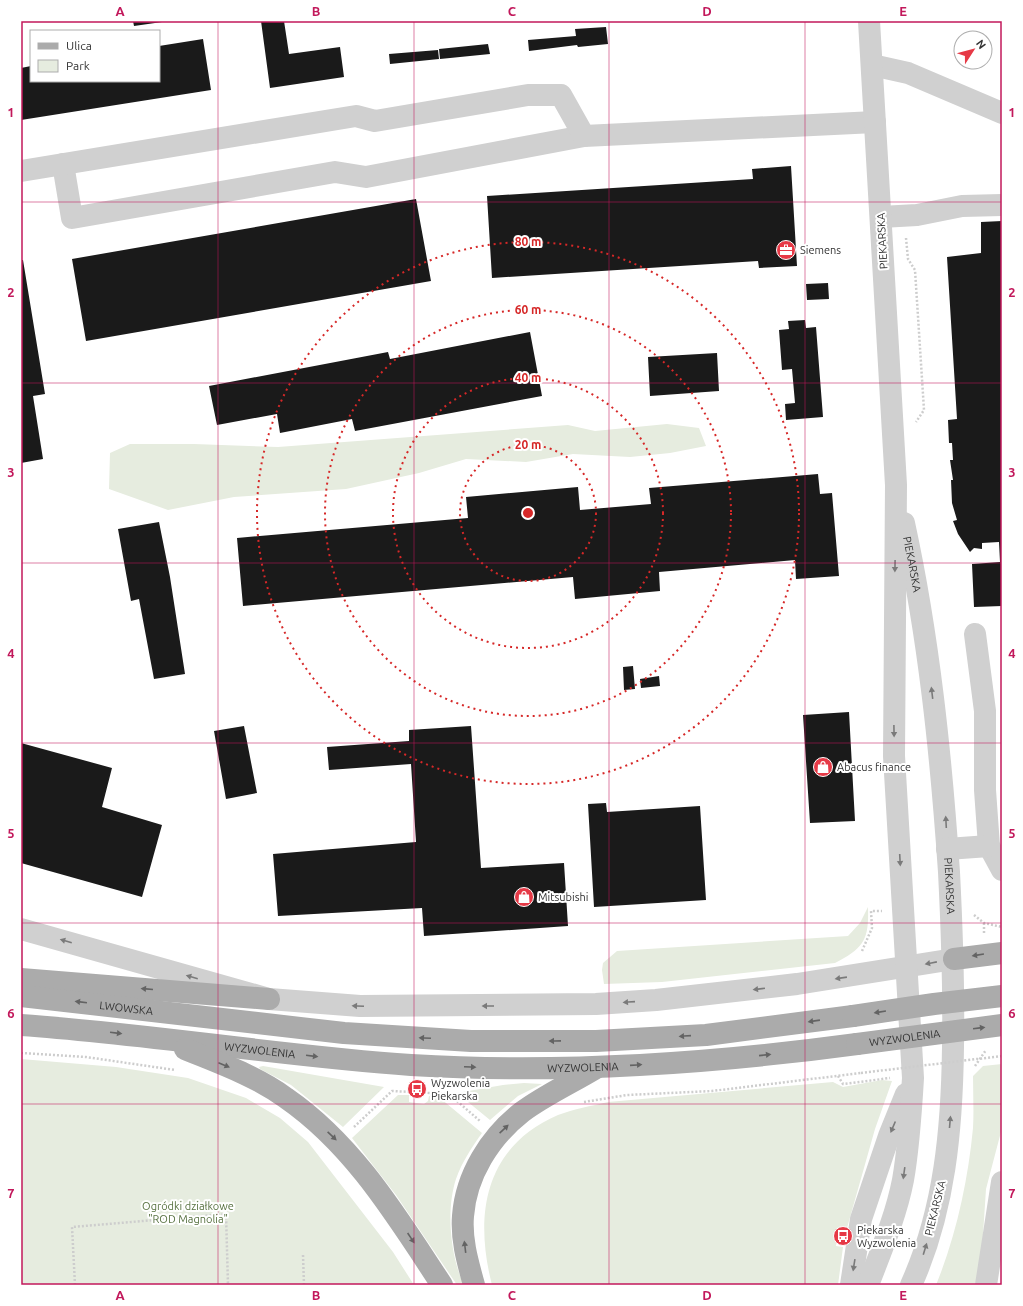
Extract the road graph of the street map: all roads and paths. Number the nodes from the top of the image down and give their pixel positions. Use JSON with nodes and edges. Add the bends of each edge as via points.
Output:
{"nodes":[{"id":1,"x":869,"y":21,"type":"edge"},
{"id":2,"x":872,"y":65,"type":"junction"},
{"id":3,"x":1002,"y":113,"type":"edge"},
{"id":4,"x":875,"y":122,"type":"junction"},
{"id":5,"x":584,"y":136,"type":"junction"},
{"id":6,"x":64,"y":164,"type":"junction"},
{"id":7,"x":21,"y":171,"type":"edge"},
{"id":8,"x":1002,"y":205,"type":"edge"},
{"id":9,"x":904,"y":216,"type":"junction"},
{"id":10,"x":880,"y":217,"type":"junction"},
{"id":11,"x":916,"y":429,"type":"dead end"},
{"id":12,"x":896,"y":485,"type":"junction"},
{"id":13,"x":975,"y":634,"type":"dead end"},
{"id":14,"x":989,"y":846,"type":"junction"},
{"id":15,"x":947,"y":849,"type":"junction"},
{"id":16,"x":1002,"y":870,"type":"edge"},
{"id":17,"x":951,"y":907,"type":"junction"},
{"id":18,"x":903,"y":911,"type":"junction"},
{"id":19,"x":1002,"y":927,"type":"edge"},
{"id":20,"x":21,"y":929,"type":"edge"},
{"id":21,"x":1002,"y":953,"type":"edge"},
{"id":22,"x":858,"y":954,"type":"dead end"},
{"id":23,"x":954,"y":959,"type":"junction"},
{"id":24,"x":907,"y":968,"type":"junction"},
{"id":25,"x":21,"y":979,"type":"edge"},
{"id":26,"x":21,"y":996,"type":"edge"},
{"id":27,"x":1002,"y":996,"type":"edge"},
{"id":28,"x":269,"y":999,"type":"junction"},
{"id":29,"x":21,"y":1025,"type":"edge"},
{"id":30,"x":1002,"y":1025,"type":"edge"},
{"id":31,"x":162,"y":1039,"type":"junction"},
{"id":32,"x":21,"y":1053,"type":"edge"},
{"id":33,"x":1002,"y":1056,"type":"edge"},
{"id":34,"x":597,"y":1068,"type":"junction"},
{"id":35,"x":179,"y":1071,"type":"dead end"},
{"id":36,"x":838,"y":1076,"type":"junction"},
{"id":37,"x":884,"y":1078,"type":"dead end"},
{"id":38,"x":913,"y":1078,"type":"junction"},
{"id":39,"x":581,"y":1103,"type":"dead end"},
{"id":40,"x":352,"y":1129,"type":"dead end"},
{"id":41,"x":496,"y":1136,"type":"junction"},
{"id":42,"x":1002,"y":1182,"type":"edge"},
{"id":43,"x":303,"y":1255,"type":"dead end"},
{"id":44,"x":75,"y":1285,"type":"edge"},
{"id":45,"x":228,"y":1285,"type":"edge"},
{"id":46,"x":304,"y":1285,"type":"edge"},
{"id":47,"x":442,"y":1285,"type":"edge"},
{"id":48,"x":474,"y":1285,"type":"edge"},
{"id":49,"x":851,"y":1285,"type":"edge"},
{"id":50,"x":868,"y":1285,"type":"edge"},
{"id":51,"x":911,"y":1285,"type":"edge"},
{"id":52,"x":986,"y":1285,"type":"edge"}],
"edges":[{"from":1,"to":2,"type":"street","name":"PIEKARSKA"},
{"from":2,"to":3,"type":"street","via":[[908,73]]},
{"from":2,"to":4,"type":"street","name":"PIEKARSKA"},
{"from":4,"to":5,"type":"street"},
{"from":4,"to":10,"type":"street","name":"PIEKARSKA"},
{"from":5,"to":6,"type":"street","via":[[561,95],[528,95],[375,121],[356,116]]},
{"from":5,"to":6,"type":"street","via":[[366,177],[335,172],[72,218]]},
{"from":6,"to":7,"type":"street"},
{"from":8,"to":9,"type":"street","via":[[962,206]]},
{"from":9,"to":10,"type":"street"},
{"from":9,"to":11,"type":"path","via":[[908,259],[915,270],[924,410],[916,422]]},
{"from":10,"to":12,"type":"street","name":"PIEKARSKA"},
{"from":15,"to":12,"type":"street","name":"PIEKARSKA","one_way":true,"via":[[943,781],[919,591]]},
{"from":12,"to":18,"type":"street","name":"PIEKARSKA","one_way":true,"via":[[894,732]]},
{"from":13,"to":14,"type":"street","via":[[986,711],[985,790]]},
{"from":14,"to":15,"type":"street"},
{"from":14,"to":16,"type":"street"},
{"from":15,"to":17,"type":"street","name":"PIEKARSKA"},
{"from":17,"to":19,"type":"path","via":[[966,905],[974,916],[984,923]]},
{"from":17,"to":23,"type":"street","name":"PIEKARSKA"},
{"from":18,"to":22,"type":"path","via":[[871,912],[872,928],[863,951]]},
{"from":18,"to":24,"type":"street","name":"PIEKARSKA"},
{"from":28,"to":20,"type":"street","one_way":true},
{"from":21,"to":23,"type":"main road","one_way":true},
{"from":23,"to":24,"type":"street","one_way":true},
{"from":51,"to":23,"type":"street","name":"PIEKARSKA","one_way":true,"via":[[937,1209],[947,1154],[953,1080]]},
{"from":24,"to":28,"type":"street","one_way":true,"via":[[731,992],[596,1004],[360,1006]]},
{"from":24,"to":38,"type":"street","name":"PIEKARSKA"},
{"from":28,"to":25,"type":"main road","one_way":true},
{"from":27,"to":26,"type":"main road","name":"LWOWSKA","one_way":true,"bridge":true,"via":[[706,1035],[536,1042],[395,1037]]},
{"from":29,"to":31,"type":"main road","one_way":true,"via":[[82,1029]]},
{"from":34,"to":30,"type":"main road","name":"WYZWOLENIA","one_way":true,"bridge":true,"via":[[709,1060]]},
{"from":31,"to":34,"type":"main road","name":"WYZWOLENIA","one_way":true,"via":[[341,1060],[485,1068]]},
{"from":31,"to":47,"type":"main road","one_way":true,"via":[[237,1071],[286,1097],[318,1122],[360,1168],[394,1212]]},
{"from":32,"to":35,"type":"path","via":[[86,1057]]},
{"from":33,"to":36,"type":"path","bridge":true},
{"from":41,"to":34,"type":"main road","one_way":true,"via":[[523,1111]]},
{"from":36,"to":37,"type":"path","via":[[843,1084]]},
{"from":36,"to":39,"type":"path","via":[[712,1091],[627,1096]]},
{"from":38,"to":49,"type":"street","one_way":true,"via":[[889,1136],[861,1220]]},
{"from":38,"to":50,"type":"street","name":"PIEKARSKA","one_way":true,"via":[[910,1130],[903,1181],[887,1236]]},
{"from":40,"to":41,"type":"path","via":[[392,1091],[449,1094]]},
{"from":48,"to":41,"type":"main road","one_way":true,"via":[[465,1251],[463,1217],[467,1188],[479,1161]]},
{"from":42,"to":52,"type":"street"},
{"from":43,"to":46,"type":"path"},
{"from":44,"to":45,"type":"path","via":[[72,1227],[226,1214]]}]}
